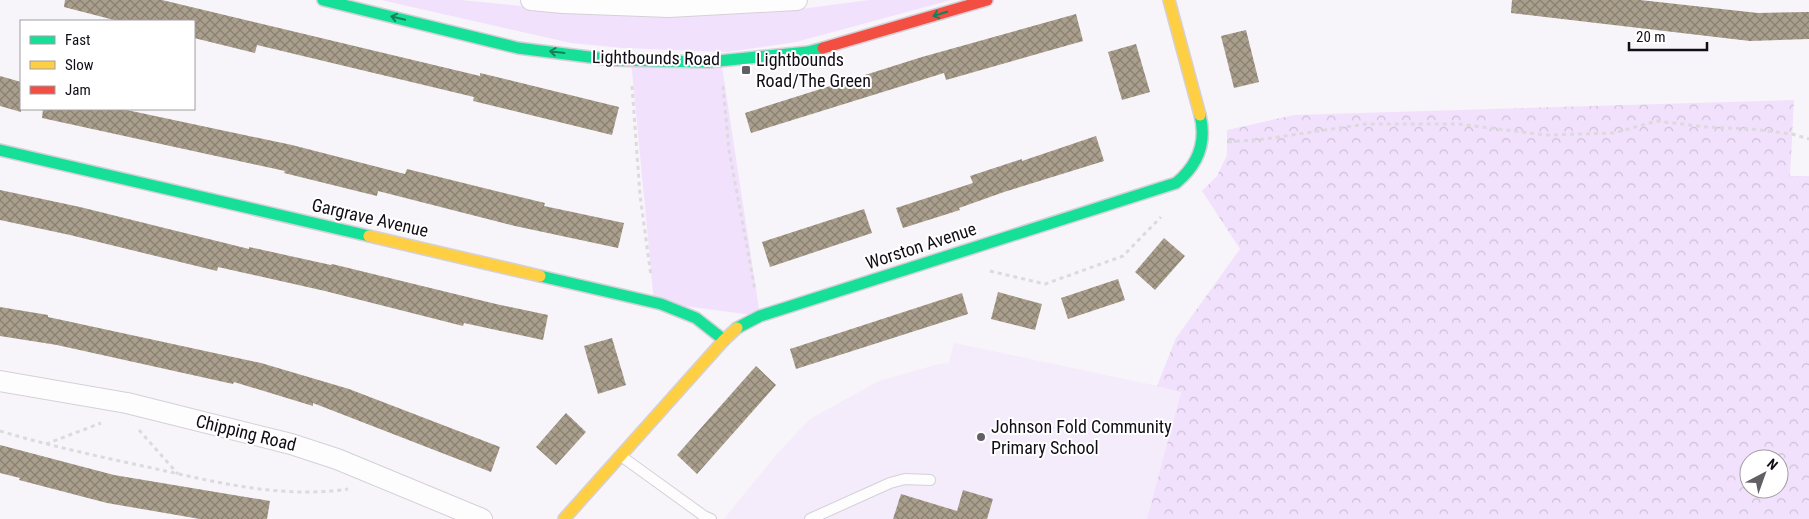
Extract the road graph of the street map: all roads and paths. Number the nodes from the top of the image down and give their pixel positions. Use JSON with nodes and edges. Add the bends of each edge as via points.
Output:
{"nodes":[{"id":1,"x":324,"y":0,"type":"edge"},
{"id":2,"x":531,"y":0,"type":"edge"},
{"id":3,"x":797,"y":0,"type":"edge"},
{"id":4,"x":987,"y":0,"type":"edge"},
{"id":5,"x":1169,"y":0,"type":"edge"},
{"id":6,"x":631,"y":60,"type":"junction"},
{"id":7,"x":721,"y":60,"type":"junction"},
{"id":8,"x":1809,"y":139,"type":"edge"},
{"id":9,"x":1202,"y":144,"type":"junction"},
{"id":10,"x":0,"y":150,"type":"edge"},
{"id":11,"x":1164,"y":214,"type":"dead end"},
{"id":12,"x":985,"y":270,"type":"dead end"},
{"id":13,"x":654,"y":302,"type":"junction"},
{"id":14,"x":760,"y":316,"type":"junction"},
{"id":15,"x":724,"y":340,"type":"junction"},
{"id":16,"x":0,"y":381,"type":"edge"},
{"id":17,"x":126,"y":409,"type":"junction"},
{"id":18,"x":0,"y":431,"type":"edge"},
{"id":19,"x":46,"y":445,"type":"junction"},
{"id":20,"x":621,"y":455,"type":"junction"},
{"id":21,"x":178,"y":474,"type":"junction"},
{"id":22,"x":930,"y":480,"type":"dead end"},
{"id":23,"x":356,"y":488,"type":"dead end"},
{"id":24,"x":482,"y":519,"type":"edge"},
{"id":25,"x":564,"y":519,"type":"edge"},
{"id":26,"x":710,"y":519,"type":"edge"},
{"id":27,"x":810,"y":519,"type":"edge"}],
"edges":[{"from":6,"to":1,"type":"street","name":"Lightbounds Road","one_way":true,"via":[[518,48]]},
{"from":2,"to":3,"type":"street","via":[[669,7]]},
{"from":4,"to":7,"type":"street","name":"Lightbounds Road","one_way":true,"via":[[808,52]]},
{"from":5,"to":9,"type":"street","name":"Worston Avenue","via":[[1202,124]]},
{"from":6,"to":7,"type":"street","name":"Lightbounds Road"},
{"from":6,"to":13,"type":"path","via":[[640,195]]},
{"from":7,"to":14,"type":"path","via":[[729,150]]},
{"from":8,"to":9,"type":"path","via":[[1751,129],[1657,121],[1614,132],[1547,135],[1459,124],[1366,124],[1264,139]]},
{"from":9,"to":14,"type":"street","name":"Worston Avenue","via":[[1195,166],[1176,183]]},
{"from":10,"to":13,"type":"street","name":"Gargrave Avenue"},
{"from":11,"to":12,"type":"path","via":[[1123,256],[1045,284]]},
{"from":13,"to":15,"type":"street","name":"Gargrave Avenue","via":[[696,318]]},
{"from":14,"to":15,"type":"street","name":"Worston Avenue","via":[[740,325]]},
{"from":15,"to":20,"type":"street","name":"Worston Avenue"},
{"from":16,"to":17,"type":"street","name":"Chipping Road"},
{"from":17,"to":19,"type":"path"},
{"from":17,"to":21,"type":"path"},
{"from":17,"to":24,"type":"street","name":"Chipping Road","via":[[291,444],[337,459]]},
{"from":18,"to":19,"type":"path"},
{"from":19,"to":21,"type":"path"},
{"from":20,"to":25,"type":"street","name":"Worston Avenue"},
{"from":20,"to":26,"type":"lane"},
{"from":21,"to":23,"type":"path","via":[[267,490],[328,492]]},
{"from":22,"to":27,"type":"lane","via":[[905,479],[890,483]]}]}
